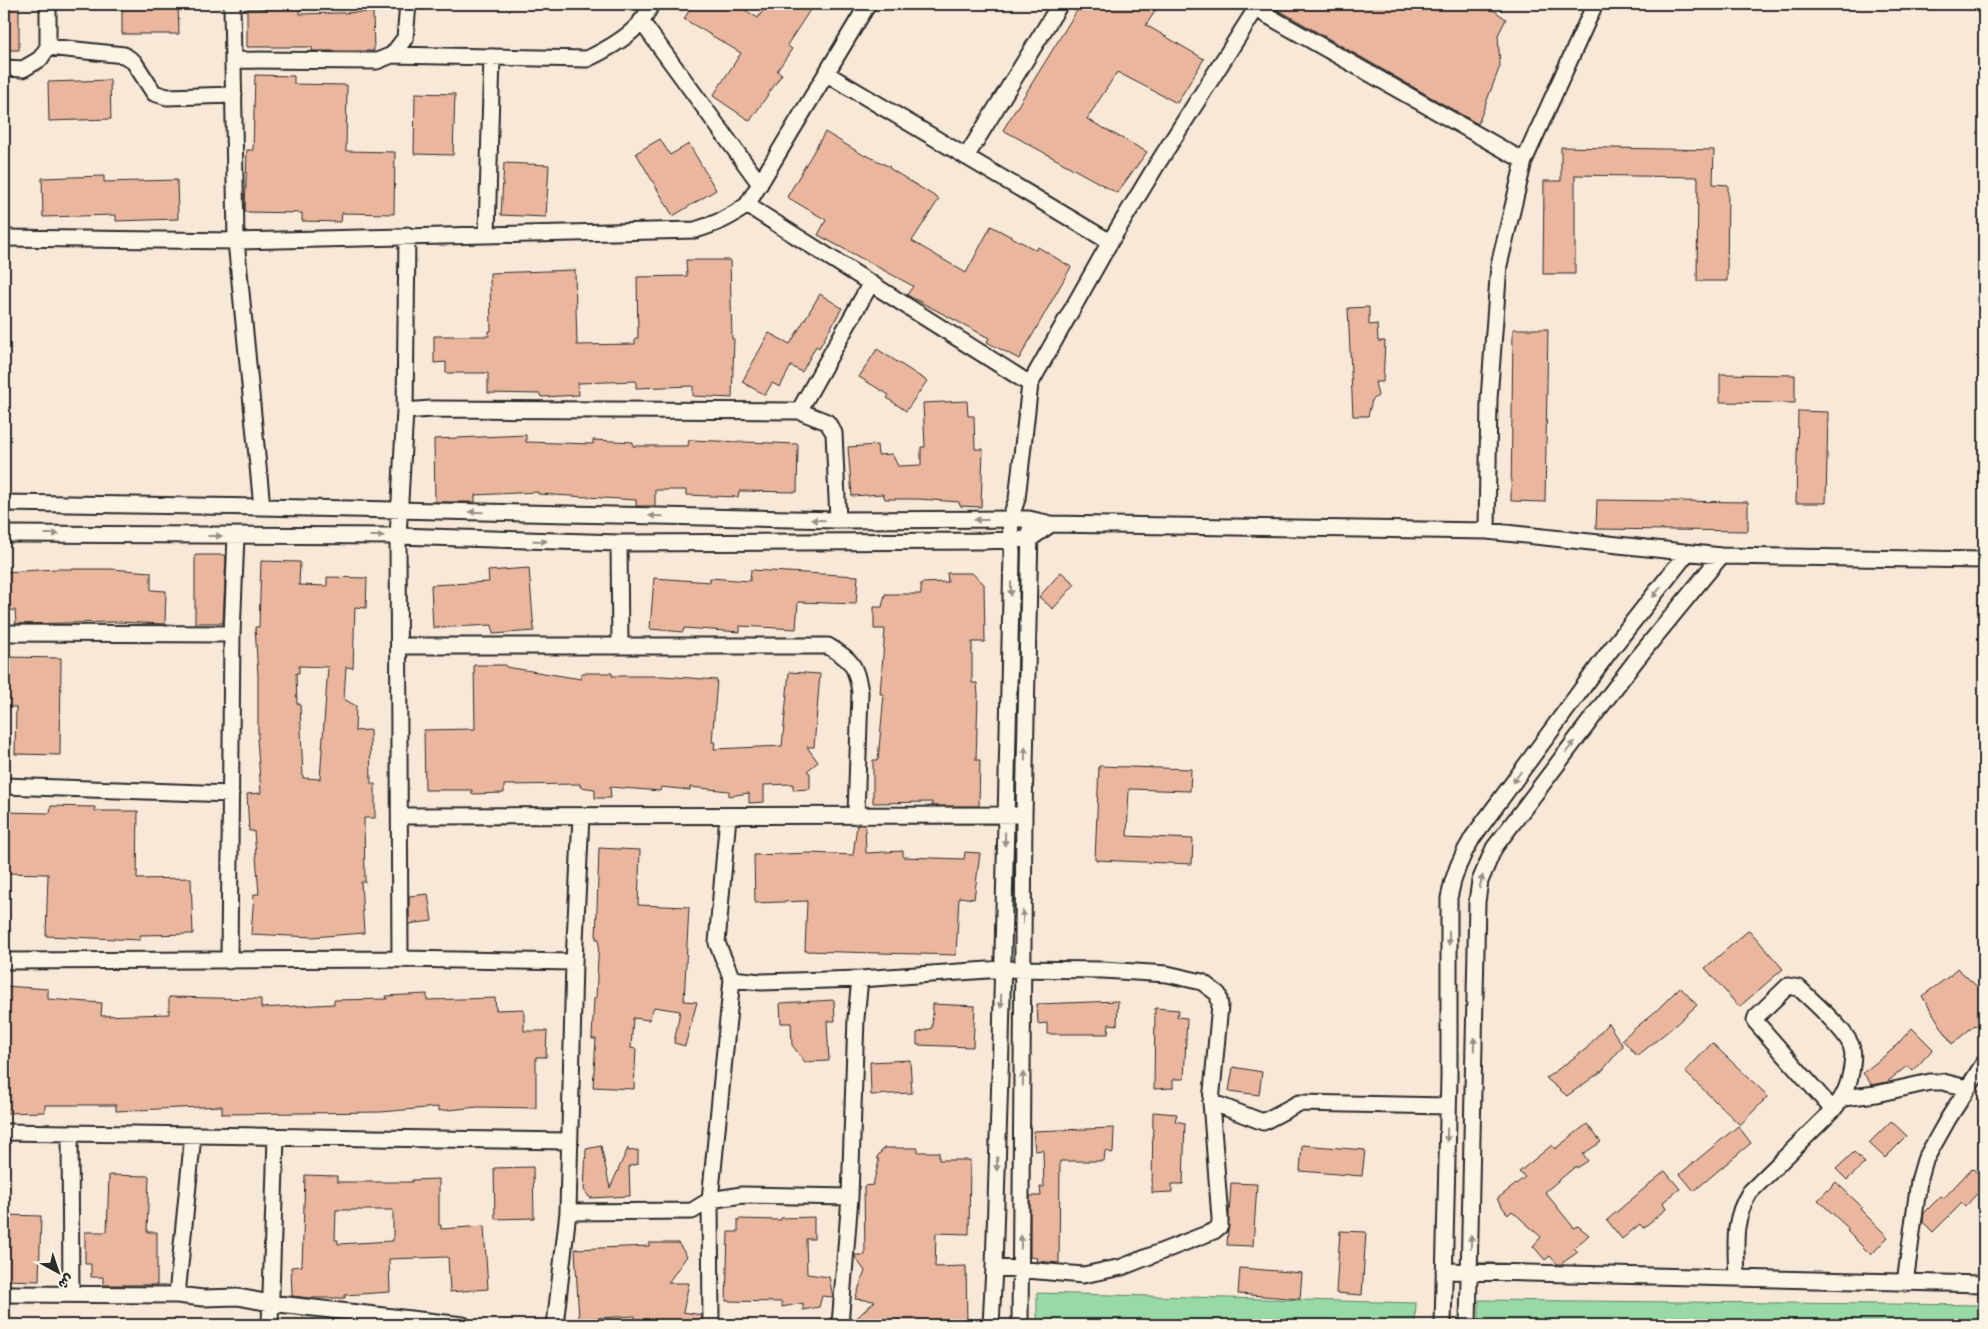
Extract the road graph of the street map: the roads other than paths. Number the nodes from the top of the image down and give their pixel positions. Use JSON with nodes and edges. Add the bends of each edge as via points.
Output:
{"nodes":[{"id":1,"x":48,"y":4,"type":"edge"},
{"id":2,"x":232,"y":4,"type":"edge"},
{"id":3,"x":408,"y":4,"type":"edge"},
{"id":4,"x":652,"y":4,"type":"edge"},
{"id":5,"x":868,"y":4,"type":"edge"},
{"id":6,"x":1060,"y":4,"type":"edge"},
{"id":7,"x":1595,"y":4,"type":"edge"},
{"id":8,"x":1258,"y":6,"type":"edge"},
{"id":9,"x":641,"y":21,"type":"junction"},
{"id":10,"x":48,"y":47,"type":"junction"},
{"id":11,"x":392,"y":55,"type":"junction"},
{"id":12,"x":492,"y":57,"type":"junction"},
{"id":13,"x":233,"y":60,"type":"junction"},
{"id":14,"x":4,"y":68,"type":"edge"},
{"id":15,"x":827,"y":74,"type":"junction"},
{"id":16,"x":234,"y":95,"type":"junction"},
{"id":17,"x":966,"y":157,"type":"junction"},
{"id":18,"x":1524,"y":162,"type":"junction"},
{"id":19,"x":760,"y":184,"type":"junction"},
{"id":20,"x":747,"y":205,"type":"junction"},
{"id":21,"x":487,"y":234,"type":"junction"},
{"id":22,"x":407,"y":236,"type":"junction"},
{"id":23,"x":4,"y":238,"type":"edge"},
{"id":24,"x":236,"y":241,"type":"junction"},
{"id":25,"x":1110,"y":242,"type":"junction"},
{"id":26,"x":871,"y":283,"type":"junction"},
{"id":27,"x":1030,"y":384,"type":"junction"},
{"id":28,"x":405,"y":411,"type":"junction"},
{"id":29,"x":799,"y":411,"type":"junction"},
{"id":30,"x":1017,"y":499,"type":"junction"},
{"id":31,"x":4,"y":503,"type":"edge"},
{"id":32,"x":262,"y":507,"type":"junction"},
{"id":33,"x":400,"y":510,"type":"junction"},
{"id":34,"x":1030,"y":519,"type":"junction"},
{"id":35,"x":838,"y":520,"type":"junction"},
{"id":36,"x":1010,"y":520,"type":"junction"},
{"id":37,"x":1051,"y":524,"type":"junction"},
{"id":38,"x":1487,"y":531,"type":"junction"},
{"id":39,"x":4,"y":534,"type":"edge"},
{"id":40,"x":236,"y":536,"type":"junction"},
{"id":41,"x":398,"y":536,"type":"junction"},
{"id":42,"x":1030,"y":539,"type":"junction"},
{"id":43,"x":1012,"y":540,"type":"junction"},
{"id":44,"x":619,"y":543,"type":"junction"},
{"id":45,"x":1687,"y":553,"type":"junction"},
{"id":46,"x":1721,"y":556,"type":"junction"},
{"id":47,"x":1984,"y":560,"type":"edge"},
{"id":48,"x":4,"y":633,"type":"edge"},
{"id":49,"x":232,"y":634,"type":"junction"},
{"id":50,"x":399,"y":646,"type":"junction"},
{"id":51,"x":620,"y":646,"type":"junction"},
{"id":52,"x":4,"y":786,"type":"edge"},
{"id":53,"x":230,"y":794,"type":"junction"},
{"id":54,"x":1005,"y":815,"type":"junction"},
{"id":55,"x":1024,"y":815,"type":"junction"},
{"id":56,"x":400,"y":816,"type":"junction"},
{"id":57,"x":582,"y":816,"type":"junction"},
{"id":58,"x":728,"y":816,"type":"junction"},
{"id":59,"x":856,"y":816,"type":"junction"},
{"id":60,"x":400,"y":959,"type":"junction"},
{"id":61,"x":4,"y":961,"type":"edge"},
{"id":62,"x":229,"y":962,"type":"junction"},
{"id":63,"x":574,"y":962,"type":"junction"},
{"id":64,"x":1002,"y":969,"type":"junction"},
{"id":65,"x":1023,"y":971,"type":"junction"},
{"id":66,"x":732,"y":979,"type":"junction"},
{"id":67,"x":860,"y":979,"type":"junction"},
{"id":68,"x":1001,"y":1043,"type":"junction"},
{"id":69,"x":1023,"y":1044,"type":"junction"},
{"id":70,"x":1984,"y":1063,"type":"edge"},
{"id":71,"x":1449,"y":1077,"type":"junction"},
{"id":72,"x":1474,"y":1077,"type":"junction"},
{"id":73,"x":1967,"y":1088,"type":"junction"},
{"id":74,"x":1843,"y":1098,"type":"junction"},
{"id":75,"x":1211,"y":1102,"type":"junction"},
{"id":76,"x":1447,"y":1106,"type":"junction"},
{"id":77,"x":1833,"y":1110,"type":"junction"},
{"id":78,"x":4,"y":1132,"type":"edge"},
{"id":79,"x":70,"y":1133,"type":"junction"},
{"id":80,"x":193,"y":1135,"type":"junction"},
{"id":81,"x":276,"y":1136,"type":"junction"},
{"id":82,"x":569,"y":1141,"type":"junction"},
{"id":83,"x":850,"y":1197,"type":"junction"},
{"id":84,"x":710,"y":1200,"type":"junction"},
{"id":85,"x":568,"y":1212,"type":"junction"},
{"id":86,"x":994,"y":1267,"type":"junction"},
{"id":87,"x":1020,"y":1269,"type":"junction"},
{"id":88,"x":1444,"y":1272,"type":"junction"},
{"id":89,"x":1470,"y":1272,"type":"junction"},
{"id":90,"x":1737,"y":1278,"type":"junction"},
{"id":91,"x":1905,"y":1282,"type":"junction"},
{"id":92,"x":1984,"y":1284,"type":"edge"},
{"id":93,"x":4,"y":1294,"type":"edge"},
{"id":94,"x":71,"y":1294,"type":"junction"},
{"id":95,"x":177,"y":1295,"type":"junction"},
{"id":96,"x":270,"y":1303,"type":"junction"},
{"id":97,"x":270,"y":1325,"type":"edge"},
{"id":98,"x":463,"y":1325,"type":"edge"},
{"id":99,"x":554,"y":1325,"type":"edge"},
{"id":100,"x":711,"y":1325,"type":"edge"},
{"id":101,"x":840,"y":1325,"type":"edge"},
{"id":102,"x":990,"y":1325,"type":"edge"},
{"id":103,"x":1020,"y":1325,"type":"edge"},
{"id":104,"x":1444,"y":1325,"type":"edge"},
{"id":105,"x":1468,"y":1325,"type":"edge"}],
"edges":[{"from":1,"to":10,"type":"street"},
{"from":2,"to":13,"type":"street"},
{"from":3,"to":11,"type":"street","via":[[405,38]]},
{"from":4,"to":9,"type":"street"},
{"from":5,"to":15,"type":"street"},
{"from":6,"to":17,"type":"street"},
{"from":7,"to":18,"type":"street"},
{"from":8,"to":18,"type":"street"},
{"from":8,"to":25,"type":"street"},
{"from":9,"to":12,"type":"street","via":[[604,52],[587,59]]},
{"from":9,"to":19,"type":"street"},
{"from":10,"to":14,"type":"street","via":[[40,59],[23,69]]},
{"from":10,"to":16,"type":"street","via":[[124,55],[134,62],[154,93],[167,97]]},
{"from":11,"to":12,"type":"street"},
{"from":11,"to":13,"type":"street","via":[[377,61]]},
{"from":12,"to":21,"type":"street"},
{"from":13,"to":16,"type":"street"},
{"from":15,"to":17,"type":"street"},
{"from":15,"to":19,"type":"street"},
{"from":16,"to":24,"type":"street"},
{"from":17,"to":25,"type":"street"},
{"from":18,"to":38,"type":"street","via":[[1499,265],[1489,399]]},
{"from":19,"to":20,"type":"street"},
{"from":20,"to":21,"type":"street","via":[[731,217],[695,230]]},
{"from":20,"to":26,"type":"street"},
{"from":21,"to":22,"type":"street"},
{"from":22,"to":24,"type":"street"},
{"from":22,"to":28,"type":"street"},
{"from":23,"to":24,"type":"street"},
{"from":24,"to":32,"type":"street"},
{"from":25,"to":27,"type":"street"},
{"from":26,"to":27,"type":"street"},
{"from":26,"to":29,"type":"street"},
{"from":27,"to":30,"type":"street"},
{"from":28,"to":29,"type":"street"},
{"from":28,"to":33,"type":"street"},
{"from":29,"to":35,"type":"street","via":[[827,422],[834,433]]},
{"from":30,"to":34,"type":"street"},
{"from":30,"to":36,"type":"street"},
{"from":31,"to":32,"type":"street"},
{"from":32,"to":33,"type":"street"},
{"from":35,"to":33,"type":"street","one_way":true},
{"from":33,"to":41,"type":"street"},
{"from":34,"to":36,"type":"street"},
{"from":34,"to":37,"type":"street"},
{"from":34,"to":42,"type":"street"},
{"from":36,"to":35,"type":"street","one_way":true},
{"from":36,"to":43,"type":"street"},
{"from":37,"to":38,"type":"street"},
{"from":37,"to":42,"type":"street"},
{"from":38,"to":45,"type":"street"},
{"from":39,"to":40,"type":"street","one_way":true},
{"from":40,"to":41,"type":"street","one_way":true},
{"from":40,"to":49,"type":"street"},
{"from":41,"to":44,"type":"street","one_way":true},
{"from":41,"to":50,"type":"street"},
{"from":42,"to":43,"type":"street"},
{"from":55,"to":42,"type":"street","one_way":true},
{"from":43,"to":44,"type":"street"},
{"from":43,"to":54,"type":"street","one_way":true},
{"from":44,"to":51,"type":"street"},
{"from":45,"to":46,"type":"street"},
{"from":45,"to":71,"type":"street","one_way":true,"via":[[1464,851],[1449,898]]},
{"from":46,"to":47,"type":"street"},
{"from":72,"to":46,"type":"street","one_way":true,"via":[[1477,902],[1480,881],[1494,848],[1636,660]]},
{"from":48,"to":49,"type":"street"},
{"from":49,"to":53,"type":"street"},
{"from":50,"to":51,"type":"street"},
{"from":50,"to":56,"type":"street"},
{"from":51,"to":59,"type":"street","via":[[828,646],[846,657],[857,674],[860,692]]},
{"from":52,"to":53,"type":"street"},
{"from":53,"to":62,"type":"street"},
{"from":54,"to":55,"type":"street"},
{"from":54,"to":59,"type":"street"},
{"from":54,"to":64,"type":"street","one_way":true},
{"from":65,"to":55,"type":"street","one_way":true},
{"from":56,"to":57,"type":"street"},
{"from":56,"to":60,"type":"street"},
{"from":57,"to":58,"type":"street"},
{"from":57,"to":63,"type":"street"},
{"from":58,"to":59,"type":"street"},
{"from":58,"to":66,"type":"street","via":[[717,943]]},
{"from":60,"to":62,"type":"street"},
{"from":60,"to":63,"type":"street"},
{"from":61,"to":62,"type":"street"},
{"from":63,"to":82,"type":"street"},
{"from":64,"to":65,"type":"street"},
{"from":64,"to":67,"type":"street"},
{"from":64,"to":68,"type":"street","one_way":true},
{"from":65,"to":69,"type":"street"},
{"from":65,"to":75,"type":"street","via":[[1103,970],[1167,974],[1202,982],[1214,989],[1220,1005]]},
{"from":66,"to":67,"type":"street","via":[[761,982]]},
{"from":66,"to":84,"type":"street"},
{"from":67,"to":83,"type":"street"},
{"from":68,"to":69,"type":"street"},
{"from":68,"to":86,"type":"street","one_way":true},
{"from":87,"to":69,"type":"street","one_way":true},
{"from":70,"to":73,"type":"street"},
{"from":71,"to":72,"type":"street"},
{"from":71,"to":76,"type":"street"},
{"from":89,"to":72,"type":"street","one_way":true},
{"from":73,"to":74,"type":"street","via":[[1930,1082]]},
{"from":73,"to":91,"type":"street","via":[[1925,1160],[1919,1181]]},
{"from":74,"to":77,"type":"street"},
{"from":74,"to":77,"type":"street","via":[[1852,1067],[1853,1049],[1848,1038],[1799,988],[1788,986],[1755,1021]]},
{"from":75,"to":76,"type":"street","via":[[1263,1122],[1299,1103]]},
{"from":75,"to":87,"type":"street","via":[[1220,1226],[1122,1267],[1083,1275]]},
{"from":76,"to":88,"type":"street","one_way":true},
{"from":77,"to":90,"type":"street","via":[[1750,1192],[1743,1203],[1736,1238]]},
{"from":78,"to":79,"type":"street"},
{"from":79,"to":80,"type":"street"},
{"from":79,"to":94,"type":"street"},
{"from":80,"to":81,"type":"street"},
{"from":80,"to":95,"type":"street"},
{"from":81,"to":82,"type":"street"},
{"from":81,"to":96,"type":"street"},
{"from":82,"to":85,"type":"street"},
{"from":83,"to":84,"type":"street","via":[[742,1195]]},
{"from":83,"to":101,"type":"street"},
{"from":84,"to":85,"type":"street","via":[[692,1211]]},
{"from":84,"to":100,"type":"street"},
{"from":85,"to":99,"type":"street"},
{"from":86,"to":87,"type":"street"},
{"from":86,"to":102,"type":"street"},
{"from":87,"to":103,"type":"street"},
{"from":88,"to":89,"type":"street"},
{"from":88,"to":104,"type":"street"},
{"from":89,"to":90,"type":"street"},
{"from":89,"to":105,"type":"street"},
{"from":90,"to":91,"type":"street"},
{"from":91,"to":92,"type":"street"},
{"from":93,"to":94,"type":"street"},
{"from":94,"to":95,"type":"street"},
{"from":95,"to":96,"type":"street","via":[[238,1297]]},
{"from":96,"to":97,"type":"street"},
{"from":96,"to":98,"type":"street"}]}
